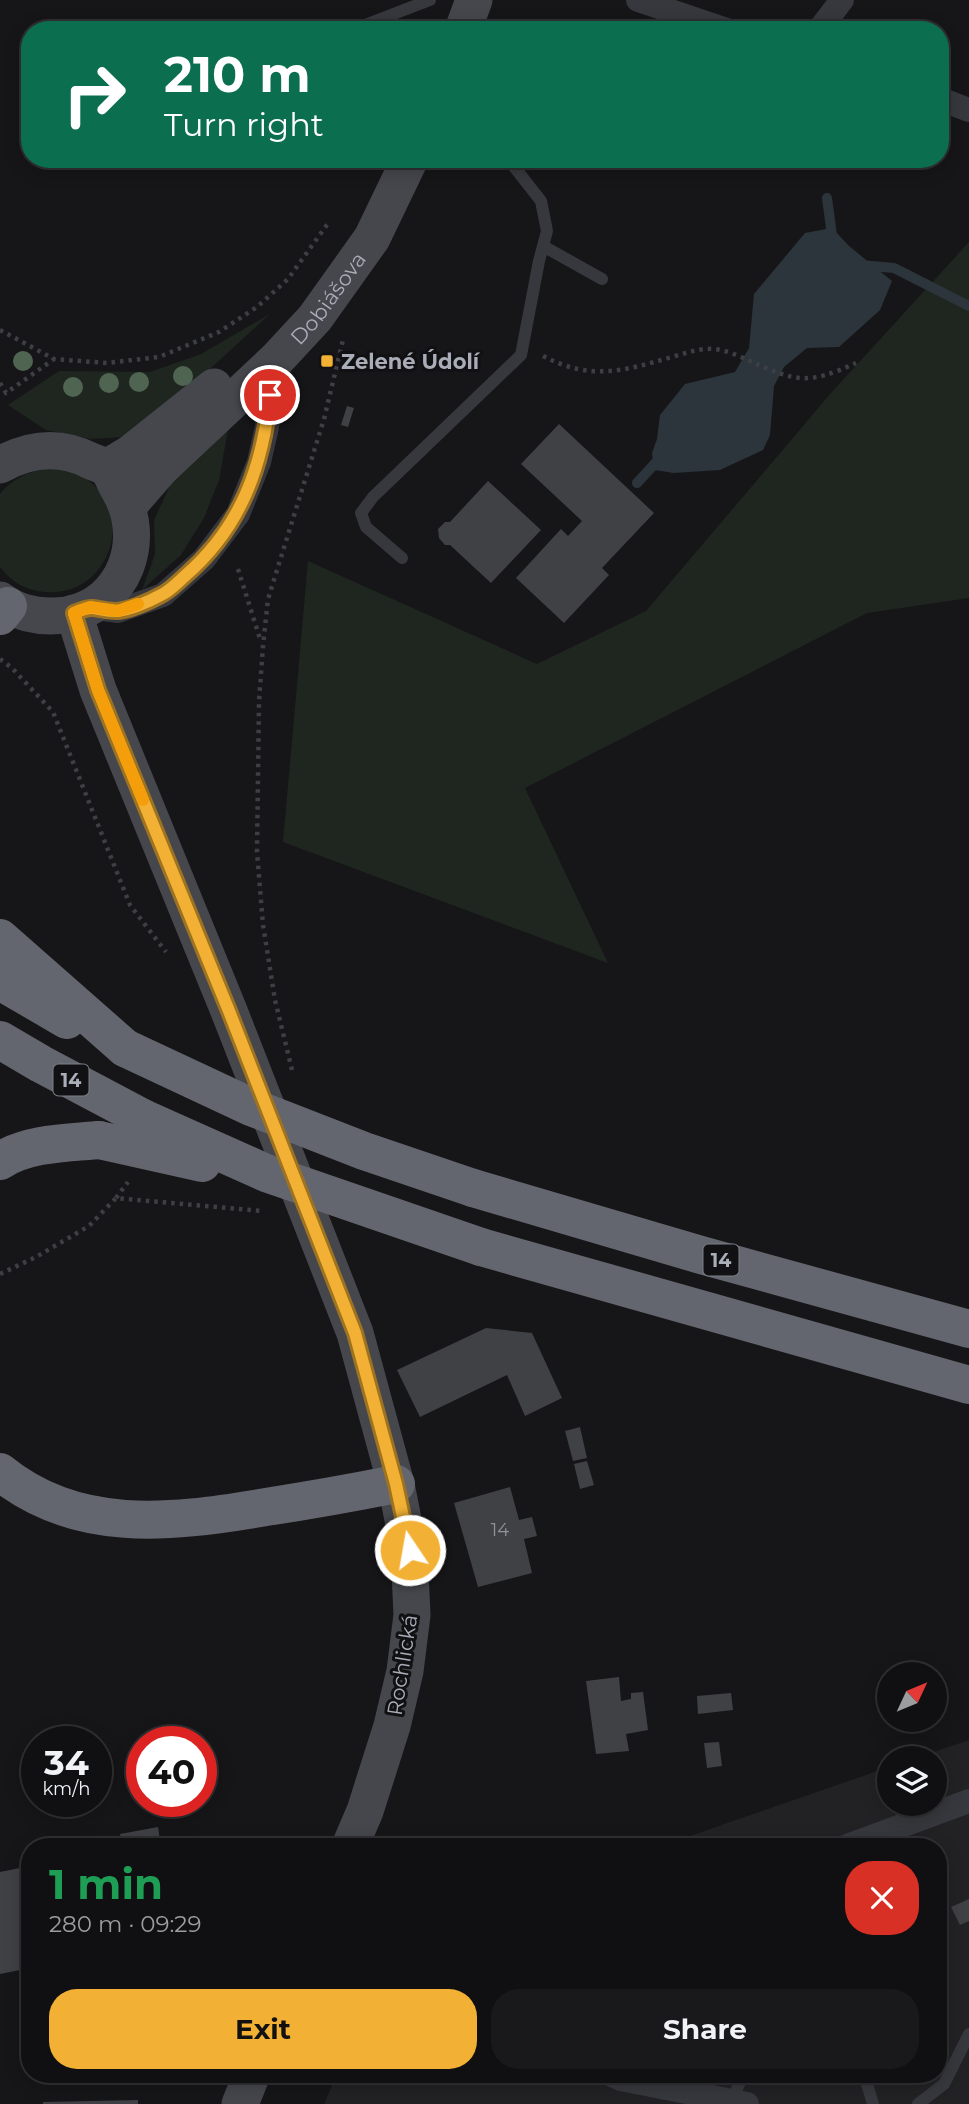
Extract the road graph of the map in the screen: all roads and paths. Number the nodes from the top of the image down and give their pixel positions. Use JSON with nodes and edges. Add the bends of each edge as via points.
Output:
{"nodes":[{"id":1,"x":430,"y":0,"type":"edge"},
{"id":2,"x":474,"y":0,"type":"edge"},
{"id":3,"x":638,"y":0,"type":"edge"},
{"id":4,"x":842,"y":0,"type":"edge"},
{"id":5,"x":375,"y":21,"type":"edge"},
{"id":6,"x":466,"y":21,"type":"edge"},
{"id":7,"x":700,"y":21,"type":"edge"},
{"id":8,"x":826,"y":21,"type":"edge"},
{"id":9,"x":949,"y":102,"type":"edge"},
{"id":10,"x":969,"y":110,"type":"edge"},
{"id":11,"x":404,"y":168,"type":"edge"},
{"id":12,"x":406,"y":168,"type":"edge"},
{"id":13,"x":515,"y":168,"type":"edge"},
{"id":14,"x":329,"y":222,"type":"dead end"},
{"id":15,"x":543,"y":246,"type":"junction"},
{"id":16,"x":602,"y":279,"type":"dead end"},
{"id":17,"x":0,"y":330,"type":"edge"},
{"id":18,"x":344,"y":336,"type":"dead end"},
{"id":19,"x":540,"y":355,"type":"dead end"},
{"id":20,"x":54,"y":359,"type":"junction"},
{"id":21,"x":276,"y":360,"type":"junction"},
{"id":22,"x":856,"y":363,"type":"dead end"},
{"id":23,"x":0,"y":383,"type":"edge"},
{"id":24,"x":0,"y":464,"type":"edge"},
{"id":25,"x":106,"y":468,"type":"junction"},
{"id":26,"x":128,"y":506,"type":"junction"},
{"id":27,"x":402,"y":558,"type":"dead end"},
{"id":28,"x":238,"y":569,"type":"dead end"},
{"id":29,"x":3,"y":608,"type":"edge"},
{"id":30,"x":82,"y":610,"type":"junction"},
{"id":31,"x":262,"y":646,"type":"junction"},
{"id":32,"x":0,"y":659,"type":"edge"},
{"id":33,"x":0,"y":938,"type":"edge"},
{"id":34,"x":172,"y":960,"type":"dead end"},
{"id":35,"x":0,"y":981,"type":"edge"},
{"id":36,"x":275,"y":1000,"type":"dead end"},
{"id":37,"x":0,"y":1040,"type":"edge"},
{"id":38,"x":125,"y":1048,"type":"junction"},
{"id":39,"x":0,"y":1161,"type":"edge"},
{"id":40,"x":266,"y":1173,"type":"junction"},
{"id":41,"x":309,"y":1212,"type":"junction"},
{"id":42,"x":0,"y":1274,"type":"edge"},
{"id":43,"x":969,"y":1329,"type":"edge"},
{"id":44,"x":969,"y":1385,"type":"edge"},
{"id":45,"x":0,"y":1472,"type":"edge"},
{"id":46,"x":396,"y":1484,"type":"junction"},
{"id":47,"x":969,"y":1801,"type":"edge"},
{"id":48,"x":353,"y":1838,"type":"edge"},
{"id":49,"x":869,"y":1838,"type":"edge"},
{"id":50,"x":969,"y":2034,"type":"edge"},
{"id":51,"x":947,"y":2078,"type":"edge"},
{"id":52,"x":248,"y":2083,"type":"edge"},
{"id":53,"x":654,"y":2083,"type":"edge"},
{"id":54,"x":742,"y":2083,"type":"edge"},
{"id":55,"x":867,"y":2083,"type":"edge"},
{"id":56,"x":944,"y":2083,"type":"edge"},
{"id":57,"x":739,"y":2102,"type":"edge"},
{"id":58,"x":240,"y":2104,"type":"edge"},
{"id":59,"x":873,"y":2104,"type":"edge"},
{"id":60,"x":918,"y":2104,"type":"edge"}],
"edges":[{"from":1,"to":5,"type":"lane"},
{"from":2,"to":6,"type":"street"},
{"from":3,"to":7,"type":"street"},
{"from":4,"to":8,"type":"street"},
{"from":9,"to":10,"type":"street"},
{"from":11,"to":25,"type":"street","name":"Dobiášova","via":[[303,309],[260,351]]},
{"from":12,"to":21,"type":"street","name":"Dobiášova","via":[[372,238],[315,318]]},
{"from":13,"to":15,"type":"lane","via":[[541,201],[547,231]]},
{"from":14,"to":20,"type":"path","via":[[288,279],[219,332],[159,357],[107,363]]},
{"from":15,"to":16,"type":"lane"},
{"from":15,"to":27,"type":"lane","via":[[522,355],[361,513],[366,527]]},
{"from":17,"to":20,"type":"path"},
{"from":18,"to":31,"type":"path","via":[[324,419],[268,599]]},
{"from":19,"to":22,"type":"path","via":[[565,368],[593,373],[717,349],[785,377],[807,379]]},
{"from":20,"to":23,"type":"path","via":[[6,393]]},
{"from":21,"to":26,"type":"street","name":"Dobiášova"},
{"from":21,"to":30,"type":"street","via":[[259,462],[237,514],[204,559],[163,595],[118,611]]},
{"from":24,"to":25,"type":"street","via":[[46,449],[77,454]]},
{"from":25,"to":26,"type":"street"},
{"from":26,"to":30,"type":"street","via":[[133,538],[127,564],[103,598]]},
{"from":28,"to":31,"type":"path"},
{"from":29,"to":30,"type":"street","via":[[50,617]]},
{"from":30,"to":41,"type":"street","name":"Rochlická","via":[[98,690]]},
{"from":31,"to":36,"type":"path","via":[[257,852]]},
{"from":32,"to":34,"type":"path","via":[[53,712],[130,905]]},
{"from":33,"to":38,"type":"highway"},
{"from":35,"to":38,"type":"highway","number":"14"},
{"from":37,"to":40,"type":"highway","number":"14","bridge":true,"via":[[143,1118]]},
{"from":38,"to":43,"type":"highway","number":"14","bridge":true,"via":[[251,1107],[364,1152],[701,1255]]},
{"from":39,"to":40,"type":"highway","bridge":true,"via":[[12,1153],[57,1143],[99,1140]]},
{"from":40,"to":44,"type":"highway","number":"14","bridge":true,"via":[[481,1247]]},
{"from":41,"to":42,"type":"path","via":[[116,1198],[89,1226]]},
{"from":41,"to":46,"type":"street","name":"Rochlická","via":[[355,1333]]},
{"from":45,"to":46,"type":"highway","via":[[54,1504],[102,1517],[160,1521],[222,1515]]},
{"from":46,"to":48,"type":"street","name":"Rochlická","via":[[410,1550],[412,1615],[405,1671]]},
{"from":47,"to":49,"type":"street"},
{"from":50,"to":51,"type":"lane"},
{"from":52,"to":58,"type":"street"},
{"from":53,"to":57,"type":"street"},
{"from":54,"to":57,"type":"lane"},
{"from":55,"to":59,"type":"lane"},
{"from":56,"to":60,"type":"lane"}]}
